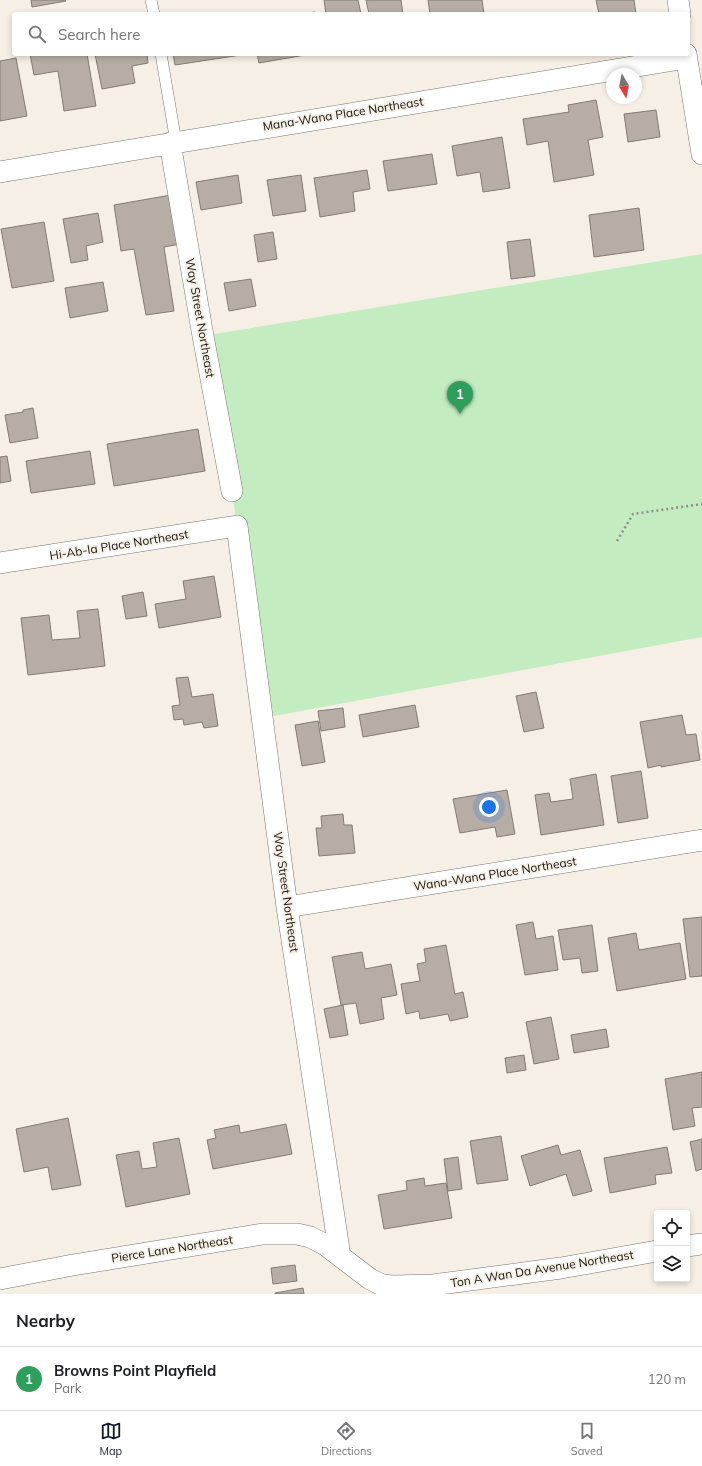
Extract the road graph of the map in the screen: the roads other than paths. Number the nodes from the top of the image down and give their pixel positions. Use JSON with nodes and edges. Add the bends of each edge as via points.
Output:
{"nodes":[{"id":1,"x":151,"y":0,"type":"edge"},
{"id":2,"x":678,"y":0,"type":"edge"},
{"id":3,"x":154,"y":12,"type":"edge"},
{"id":4,"x":680,"y":12,"type":"edge"},
{"id":5,"x":161,"y":56,"type":"edge"},
{"id":6,"x":686,"y":56,"type":"edge"},
{"id":7,"x":173,"y":143,"type":"junction"},
{"id":8,"x":702,"y":154,"type":"edge"},
{"id":9,"x":0,"y":172,"type":"edge"},
{"id":10,"x":232,"y":491,"type":"dead end"},
{"id":11,"x":237,"y":526,"type":"joint"},
{"id":12,"x":0,"y":564,"type":"edge"},
{"id":13,"x":702,"y":840,"type":"edge"},
{"id":14,"x":287,"y":906,"type":"junction"},
{"id":15,"x":702,"y":1244,"type":"edge"},
{"id":16,"x":690,"y":1246,"type":"edge"},
{"id":17,"x":654,"y":1252,"type":"edge"},
{"id":18,"x":340,"y":1256,"type":"junction"},
{"id":19,"x":0,"y":1279,"type":"edge"},
{"id":20,"x":394,"y":1290,"type":"edge"}],
"edges":[{"from":1,"to":3,"type":"lane"},
{"from":2,"to":4,"type":"street"},
{"from":5,"to":7,"type":"lane","name":"Way Street Northeast"},
{"from":6,"to":7,"type":"street","name":"Mana-Wana Place Northeast"},
{"from":6,"to":8,"type":"street"},
{"from":7,"to":9,"type":"street","name":"Mana-Wana Place Northeast"},
{"from":7,"to":10,"type":"street","name":"Way Street Northeast","via":[[203,336]]},
{"from":11,"to":12,"type":"street","name":"Hi-Ab-la Place Northeast"},
{"from":11,"to":14,"type":"street","name":"Way Street Northeast"},
{"from":13,"to":14,"type":"street","name":"Wana-Wana Place Northeast"},
{"from":14,"to":18,"type":"street","name":"Way Street Northeast"},
{"from":15,"to":16,"type":"street"},
{"from":17,"to":20,"type":"street","name":"Ton A Wan Da Avenue Northeast","via":[[561,1268]]},
{"from":18,"to":19,"type":"street","name":"Pierce Lane Northeast","via":[[310,1237],[297,1234],[263,1234]]},
{"from":18,"to":20,"type":"street","name":"Ton A Wan Da Avenue Northeast","via":[[370,1279]]}]}
